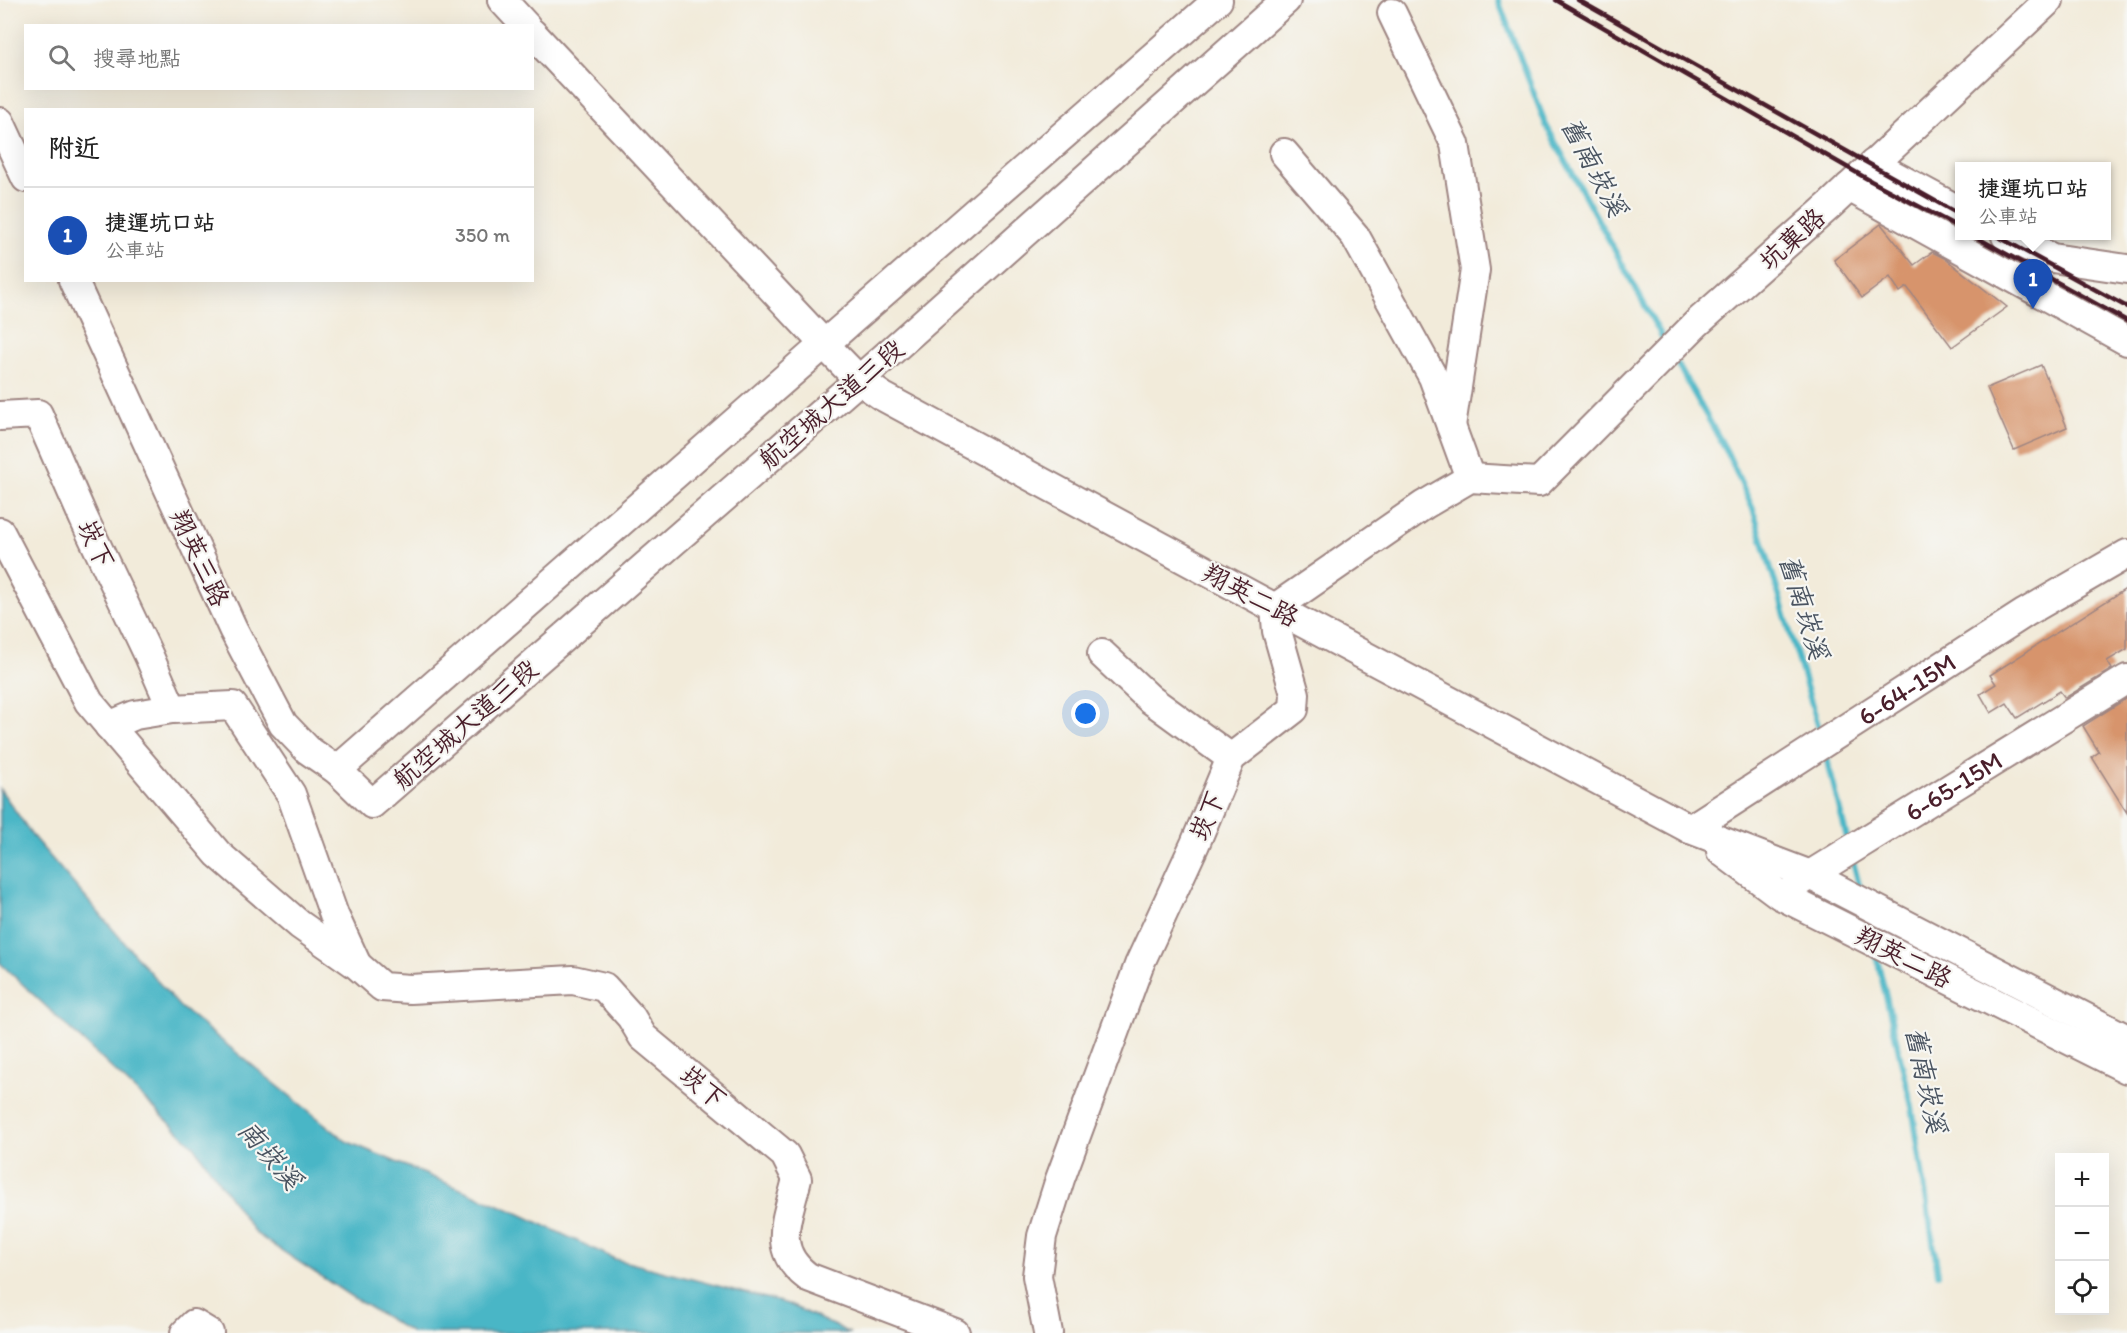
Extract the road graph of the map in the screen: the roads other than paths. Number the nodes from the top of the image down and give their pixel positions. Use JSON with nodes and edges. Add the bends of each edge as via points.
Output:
{"nodes":[{"id":1,"x":502,"y":0,"type":"edge"},
{"id":2,"x":1218,"y":0,"type":"edge"},
{"id":3,"x":1286,"y":0,"type":"edge"},
{"id":4,"x":2049,"y":0,"type":"edge"},
{"id":5,"x":1392,"y":13,"type":"dead end"},
{"id":6,"x":524,"y":24,"type":"edge"},
{"id":7,"x":534,"y":35,"type":"edge"},
{"id":8,"x":0,"y":122,"type":"edge"},
{"id":9,"x":1284,"y":153,"type":"dead end"},
{"id":10,"x":1874,"y":164,"type":"junction"},
{"id":11,"x":24,"y":174,"type":"edge"},
{"id":12,"x":1849,"y":187,"type":"junction"},
{"id":13,"x":1955,"y":209,"type":"edge"},
{"id":14,"x":2014,"y":240,"type":"edge"},
{"id":15,"x":2127,"y":269,"type":"edge"},
{"id":16,"x":74,"y":282,"type":"edge"},
{"id":17,"x":2127,"y":341,"type":"edge"},
{"id":18,"x":825,"y":345,"type":"junction"},
{"id":19,"x":859,"y":380,"type":"junction"},
{"id":20,"x":0,"y":416,"type":"edge"},
{"id":21,"x":1451,"y":426,"type":"junction"},
{"id":22,"x":1470,"y":478,"type":"junction"},
{"id":23,"x":0,"y":532,"type":"edge"},
{"id":24,"x":2127,"y":554,"type":"edge"},
{"id":25,"x":1275,"y":608,"type":"junction"},
{"id":26,"x":1102,"y":654,"type":"dead end"},
{"id":27,"x":2127,"y":679,"type":"edge"},
{"id":28,"x":172,"y":709,"type":"junction"},
{"id":29,"x":109,"y":726,"type":"junction"},
{"id":30,"x":1231,"y":758,"type":"junction"},
{"id":31,"x":337,"y":770,"type":"junction"},
{"id":32,"x":372,"y":804,"type":"joint"},
{"id":33,"x":1690,"y":829,"type":"junction"},
{"id":34,"x":1808,"y":874,"type":"junction"},
{"id":35,"x":1780,"y":894,"type":"junction"},
{"id":36,"x":357,"y":965,"type":"junction"},
{"id":37,"x":2127,"y":1039,"type":"edge"},
{"id":38,"x":2127,"y":1069,"type":"edge"},
{"id":39,"x":955,"y":1333,"type":"edge"},
{"id":40,"x":1048,"y":1333,"type":"edge"}],
"edges":[{"from":1,"to":6,"type":"street"},
{"from":2,"to":18,"type":"street","name":"航空城大道三段"},
{"from":3,"to":19,"type":"street","name":"航空城大道三段"},
{"from":4,"to":10,"type":"street","name":"坑菓路"},
{"from":5,"to":21,"type":"street","via":[[1455,144],[1475,270]]},
{"from":7,"to":18,"type":"street","name":"翔英二路"},
{"from":8,"to":11,"type":"street"},
{"from":9,"to":21,"type":"street","via":[[1355,236],[1433,377]]},
{"from":10,"to":12,"type":"street","name":"坑菓路"},
{"from":10,"to":13,"type":"street"},
{"from":12,"to":17,"type":"street"},
{"from":12,"to":22,"type":"street","name":"坑菓路","via":[[1697,323],[1539,482]]},
{"from":14,"to":15,"type":"street","via":[[2052,258]]},
{"from":16,"to":31,"type":"street","name":"翔英三路","via":[[233,629],[283,724],[308,750]]},
{"from":18,"to":19,"type":"street","name":"翔英二路"},
{"from":18,"to":31,"type":"street","name":"航空城大道三段"},
{"from":19,"to":25,"type":"street","name":"翔英二路","via":[[892,402]]},
{"from":19,"to":32,"type":"street","name":"航空城大道三段"},
{"from":20,"to":28,"type":"street","name":"崁下","via":[[38,414]]},
{"from":21,"to":22,"type":"street"},
{"from":22,"to":25,"type":"street","via":[[1424,505]]},
{"from":23,"to":29,"type":"street","name":"崁下","via":[[88,702]]},
{"from":24,"to":33,"type":"street","name":"6-64-15M","via":[[2025,613]]},
{"from":25,"to":30,"type":"street","name":"崁下","via":[[1277,631],[1295,694],[1294,709]]},
{"from":25,"to":33,"type":"street","name":"翔英二路"},
{"from":26,"to":30,"type":"street","via":[[1149,699]]},
{"from":27,"to":34,"type":"street","name":"6-65-15M"},
{"from":28,"to":29,"type":"street","name":"崁下","via":[[135,715]]},
{"from":28,"to":36,"type":"street","name":"崁下","via":[[233,706],[291,794],[334,915]]},
{"from":29,"to":36,"type":"street","name":"崁下","via":[[218,854],[300,925]]},
{"from":30,"to":40,"type":"street","name":"崁下","via":[[1139,965],[1060,1179],[1042,1236],[1037,1276]]},
{"from":31,"to":32,"type":"street","name":"翔英三路"},
{"from":33,"to":34,"type":"street","name":"翔英二路"},
{"from":33,"to":35,"type":"street","name":"翔英二路"},
{"from":34,"to":35,"type":"street","name":"6-65-15M"},
{"from":34,"to":37,"type":"street","name":"翔英二路"},
{"from":35,"to":38,"type":"street","name":"翔英二路"},
{"from":36,"to":39,"type":"street","name":"崁下","via":[[382,987],[410,989],[573,980],[604,987],[644,1037],[785,1155],[797,1179],[785,1230],[785,1246],[796,1268],[808,1277]]}]}
